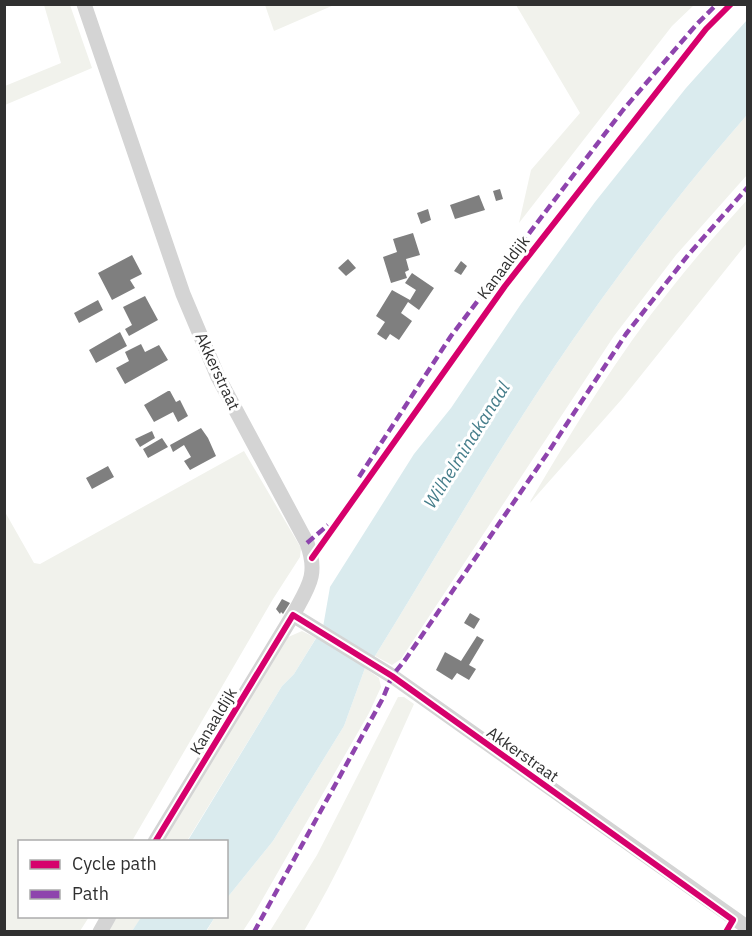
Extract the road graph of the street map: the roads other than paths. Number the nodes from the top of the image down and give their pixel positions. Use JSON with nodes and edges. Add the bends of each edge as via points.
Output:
{"nodes":[{"id":1,"x":84,"y":4,"type":"edge"},
{"id":2,"x":293,"y":615,"type":"junction"},
{"id":3,"x":156,"y":840,"type":"edge"},
{"id":4,"x":108,"y":918,"type":"edge"},
{"id":5,"x":730,"y":926,"type":"edge"},
{"id":6,"x":747,"y":928,"type":"edge"},
{"id":7,"x":100,"y":932,"type":"edge"}],
"edges":[{"from":1,"to":2,"type":"street","name":"Akkerstraat","via":[[183,294],[218,377],[307,543],[312,573]]},
{"from":2,"to":3,"type":"street","name":"Kanaaldijk"},
{"from":2,"to":5,"type":"street","name":"Akkerstraat","via":[[378,668]]},
{"from":4,"to":7,"type":"street"},
{"from":5,"to":6,"type":"street","name":"Akkerstraat"}]}
